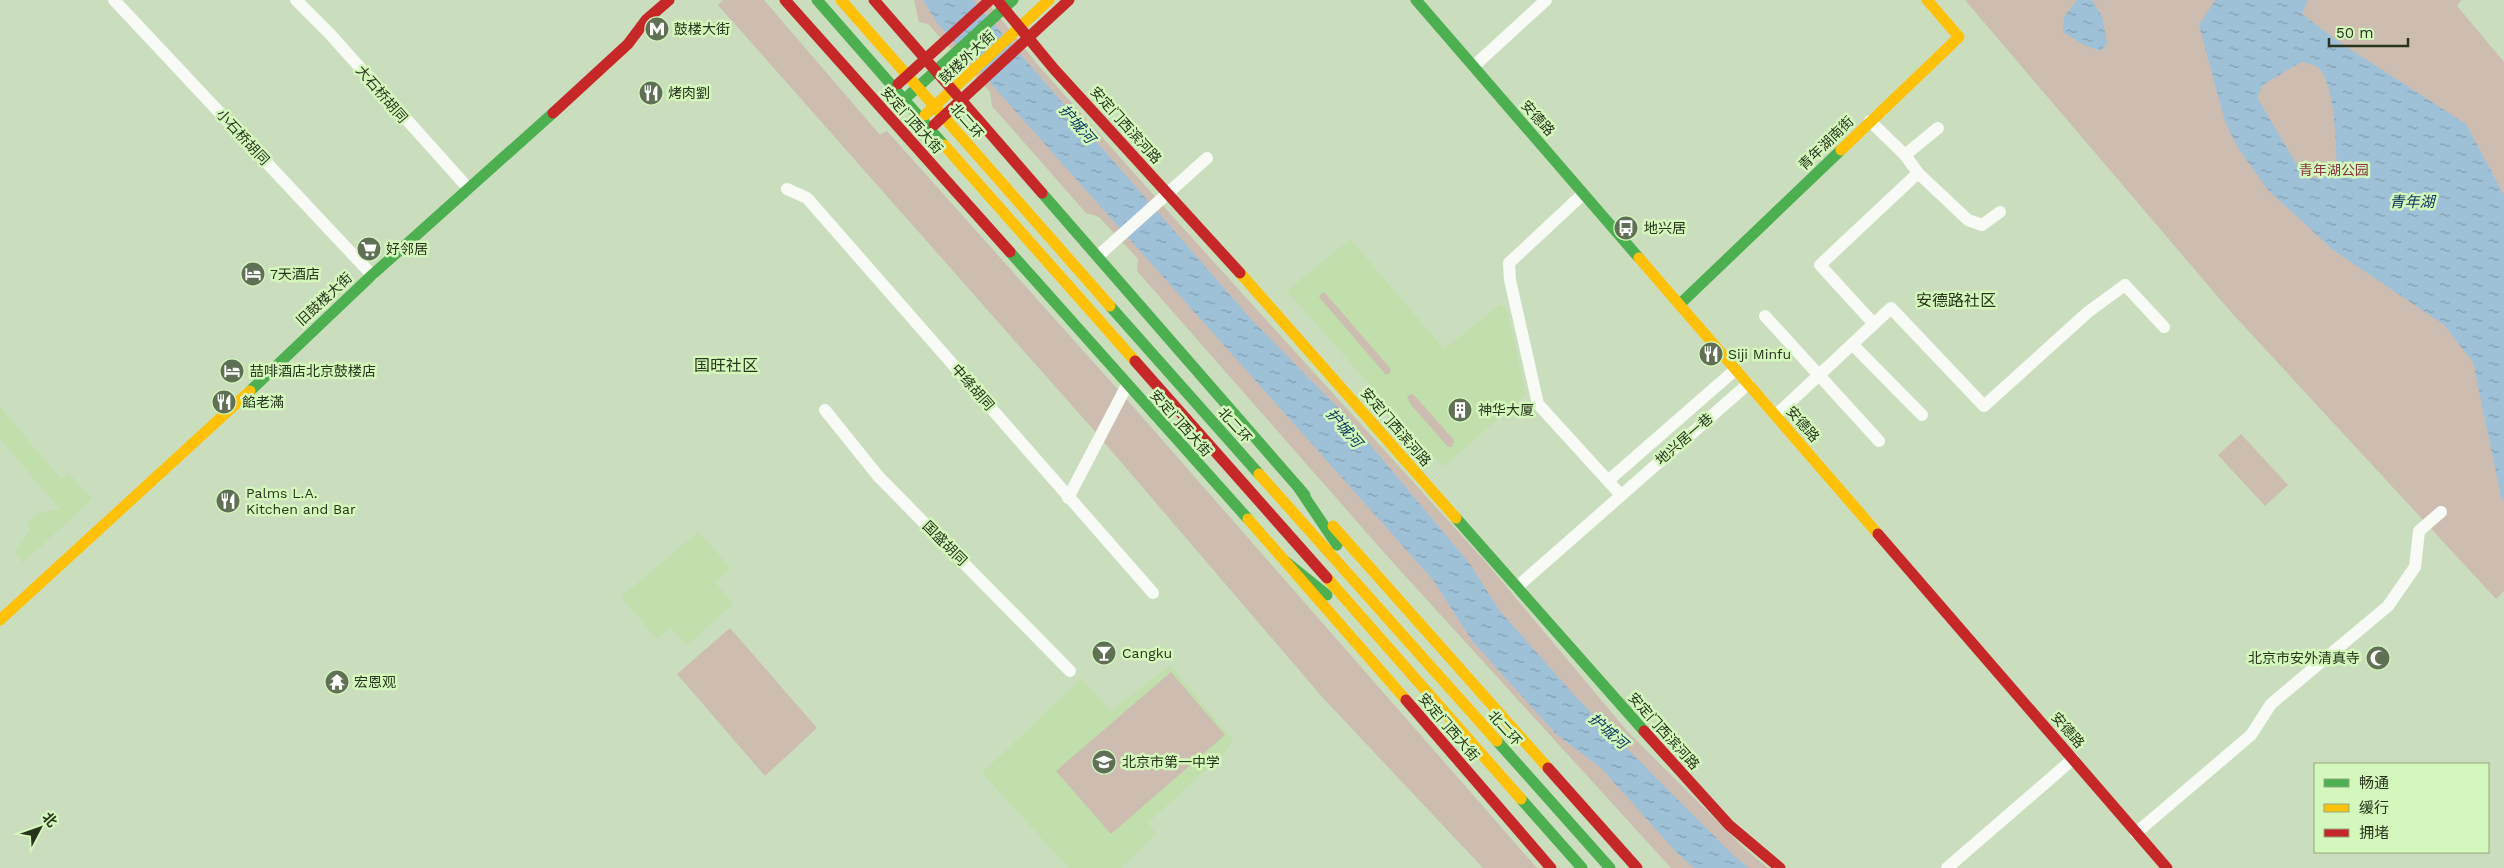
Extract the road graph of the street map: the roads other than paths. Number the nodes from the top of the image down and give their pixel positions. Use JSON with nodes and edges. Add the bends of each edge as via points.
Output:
{"nodes":[{"id":1,"x":114,"y":0,"type":"edge"},
{"id":2,"x":296,"y":0,"type":"edge"},
{"id":3,"x":669,"y":0,"type":"edge"},
{"id":4,"x":785,"y":0,"type":"edge"},
{"id":5,"x":817,"y":0,"type":"edge"},
{"id":6,"x":840,"y":0,"type":"edge"},
{"id":7,"x":874,"y":0,"type":"edge"},
{"id":8,"x":990,"y":0,"type":"edge"},
{"id":9,"x":996,"y":0,"type":"edge"},
{"id":10,"x":1013,"y":0,"type":"edge"},
{"id":11,"x":1049,"y":0,"type":"edge"},
{"id":12,"x":1069,"y":0,"type":"edge"},
{"id":13,"x":1416,"y":0,"type":"edge"},
{"id":14,"x":1546,"y":0,"type":"edge"},
{"id":15,"x":1927,"y":0,"type":"edge"},
{"id":16,"x":912,"y":44,"type":"junction"},
{"id":17,"x":926,"y":59,"type":"junction"},
{"id":18,"x":1474,"y":66,"type":"junction"},
{"id":19,"x":936,"y":71,"type":"junction"},
{"id":20,"x":863,"y":88,"type":"junction"},
{"id":21,"x":953,"y":90,"type":"junction"},
{"id":22,"x":962,"y":100,"type":"junction"},
{"id":23,"x":876,"y":103,"type":"junction"},
{"id":24,"x":887,"y":114,"type":"junction"},
{"id":25,"x":1870,"y":121,"type":"junction"},
{"id":26,"x":981,"y":122,"type":"junction"},
{"id":27,"x":1938,"y":128,"type":"dead end"},
{"id":28,"x":904,"y":134,"type":"junction"},
{"id":29,"x":913,"y":144,"type":"junction"},
{"id":30,"x":1905,"y":155,"type":"junction"},
{"id":31,"x":1208,"y":158,"type":"dead end"},
{"id":32,"x":932,"y":165,"type":"junction"},
{"id":33,"x":1918,"y":172,"type":"junction"},
{"id":34,"x":468,"y":188,"type":"junction"},
{"id":35,"x":787,"y":189,"type":"dead end"},
{"id":36,"x":1583,"y":194,"type":"junction"},
{"id":37,"x":2000,"y":212,"type":"dead end"},
{"id":38,"x":1098,"y":256,"type":"junction"},
{"id":39,"x":372,"y":275,"type":"junction"},
{"id":40,"x":1680,"y":304,"type":"junction"},
{"id":41,"x":1765,"y":316,"type":"dead end"},
{"id":42,"x":1874,"y":324,"type":"junction"},
{"id":43,"x":2164,"y":327,"type":"dead end"},
{"id":44,"x":1852,"y":344,"type":"junction"},
{"id":45,"x":1735,"y":370,"type":"junction"},
{"id":46,"x":1818,"y":376,"type":"junction"},
{"id":47,"x":1748,"y":384,"type":"junction"},
{"id":48,"x":1127,"y":385,"type":"junction"},
{"id":49,"x":825,"y":410,"type":"dead end"},
{"id":50,"x":1776,"y":415,"type":"junction"},
{"id":51,"x":1922,"y":415,"type":"dead end"},
{"id":52,"x":1879,"y":441,"type":"dead end"},
{"id":53,"x":1609,"y":480,"type":"junction"},
{"id":54,"x":1298,"y":487,"type":"junction"},
{"id":55,"x":1620,"y":494,"type":"junction"},
{"id":56,"x":1068,"y":498,"type":"junction"},
{"id":57,"x":2440,"y":512,"type":"dead end"},
{"id":58,"x":1285,"y":561,"type":"junction"},
{"id":59,"x":1517,"y":586,"type":"junction"},
{"id":60,"x":1153,"y":593,"type":"dead end"},
{"id":61,"x":0,"y":620,"type":"edge"},
{"id":62,"x":1390,"y":622,"type":"junction"},
{"id":63,"x":1378,"y":636,"type":"junction"},
{"id":64,"x":1070,"y":671,"type":"dead end"},
{"id":65,"x":2073,"y":759,"type":"junction"},
{"id":66,"x":2136,"y":833,"type":"junction"},
{"id":67,"x":1551,"y":868,"type":"edge"},
{"id":68,"x":1582,"y":868,"type":"edge"},
{"id":69,"x":1610,"y":868,"type":"edge"},
{"id":70,"x":1637,"y":868,"type":"edge"},
{"id":71,"x":1780,"y":868,"type":"edge"},
{"id":72,"x":1947,"y":868,"type":"edge"},
{"id":73,"x":2167,"y":868,"type":"edge"}],
"edges":[{"from":1,"to":39,"type":"street","name":"小石桥胡同"},
{"from":2,"to":34,"type":"street","name":"大石桥胡同"},
{"from":3,"to":34,"type":"main road","name":"旧鼓楼大街","via":[[646,20],[621,50]]},
{"from":4,"to":20,"type":"main road","name":"安定门西大街"},
{"from":5,"to":63,"type":"main road"},
{"from":6,"to":62,"type":"main road","name":"北二环"},
{"from":7,"to":16,"type":"main road"},
{"from":8,"to":17,"type":"main road","name":"鼓楼外大街"},
{"from":9,"to":59,"type":"main road","name":"安定门西滨河路","via":[[1054,69],[1267,303]]},
{"from":10,"to":19,"type":"main road","name":"鼓楼外大街"},
{"from":11,"to":21,"type":"main road","name":"鼓楼外大街"},
{"from":12,"to":22,"type":"main road","name":"鼓楼外大街"},
{"from":13,"to":18,"type":"main road","name":"安德路"},
{"from":14,"to":18,"type":"street"},
{"from":15,"to":25,"type":"main road","name":"青年湖南街","via":[[1959,37]]},
{"from":16,"to":17,"type":"main road"},
{"from":16,"to":20,"type":"main road"},
{"from":17,"to":19,"type":"main road"},
{"from":17,"to":23,"type":"main road","name":"鼓楼外大街"},
{"from":18,"to":36,"type":"main road","name":"安德路"},
{"from":19,"to":21,"type":"main road"},
{"from":19,"to":24,"type":"main road","name":"鼓楼外大街"},
{"from":20,"to":23,"type":"main road","name":"安定门西大街"},
{"from":21,"to":22,"type":"main road"},
{"from":21,"to":28,"type":"main road","name":"鼓楼外大街"},
{"from":22,"to":26,"type":"main road"},
{"from":22,"to":29,"type":"main road","name":"鼓楼外大街"},
{"from":23,"to":24,"type":"main road","name":"安定门西大街"},
{"from":24,"to":28,"type":"main road","name":"安定门西大街"},
{"from":25,"to":30,"type":"street"},
{"from":25,"to":40,"type":"main road","name":"青年湖南街"},
{"from":26,"to":32,"type":"main road"},
{"from":26,"to":38,"type":"main road"},
{"from":27,"to":30,"type":"street"},
{"from":28,"to":29,"type":"main road","name":"安定门西大街"},
{"from":29,"to":32,"type":"main road","name":"安定门西大街"},
{"from":30,"to":33,"type":"street"},
{"from":31,"to":38,"type":"street"},
{"from":32,"to":48,"type":"main road","name":"安定门西大街"},
{"from":33,"to":37,"type":"street","via":[[1968,220],[1982,225]]},
{"from":33,"to":42,"type":"street","via":[[1820,266]]},
{"from":34,"to":39,"type":"main road","name":"旧鼓楼大街"},
{"from":35,"to":56,"type":"street","name":"中绦胡同","via":[[807,198]]},
{"from":36,"to":40,"type":"main road","name":"安德路"},
{"from":36,"to":53,"type":"street","via":[[1509,263],[1510,280],[1538,404]]},
{"from":38,"to":54,"type":"main road"},
{"from":39,"to":61,"type":"main road","name":"旧鼓楼大街","via":[[194,444]]},
{"from":40,"to":45,"type":"main road","name":"安德路"},
{"from":41,"to":46,"type":"street"},
{"from":42,"to":43,"type":"street","via":[[1891,308],[1984,406],[2088,312],[2125,285]]},
{"from":42,"to":44,"type":"street"},
{"from":44,"to":46,"type":"street"},
{"from":44,"to":51,"type":"street"},
{"from":45,"to":47,"type":"main road","name":"安德路"},
{"from":45,"to":53,"type":"street","name":"地兴居一巷"},
{"from":46,"to":50,"type":"street"},
{"from":46,"to":52,"type":"street"},
{"from":47,"to":50,"type":"main road","name":"安德路"},
{"from":47,"to":55,"type":"street","name":"地兴居一巷"},
{"from":48,"to":56,"type":"street"},
{"from":48,"to":58,"type":"main road","name":"安定门西大街"},
{"from":49,"to":64,"type":"street","name":"国盛胡同","via":[[878,476]]},
{"from":50,"to":65,"type":"main road","name":"安德路"},
{"from":53,"to":55,"type":"street"},
{"from":54,"to":62,"type":"main road"},
{"from":54,"to":70,"type":"main road"},
{"from":55,"to":59,"type":"street","name":"地兴居一巷"},
{"from":56,"to":60,"type":"street","name":"中绦胡同"},
{"from":57,"to":66,"type":"street","via":[[2420,531],[2415,567],[2388,606],[2272,704],[2251,735]]},
{"from":58,"to":63,"type":"main road"},
{"from":58,"to":67,"type":"main road","name":"安定门西大街"},
{"from":59,"to":71,"type":"main road","name":"安定门西滨河路","via":[[1729,825]]},
{"from":62,"to":69,"type":"main road","name":"北二环"},
{"from":63,"to":68,"type":"main road"},
{"from":65,"to":66,"type":"main road","name":"安德路"},
{"from":65,"to":72,"type":"street"},
{"from":66,"to":73,"type":"main road","name":"安德路"}]}
